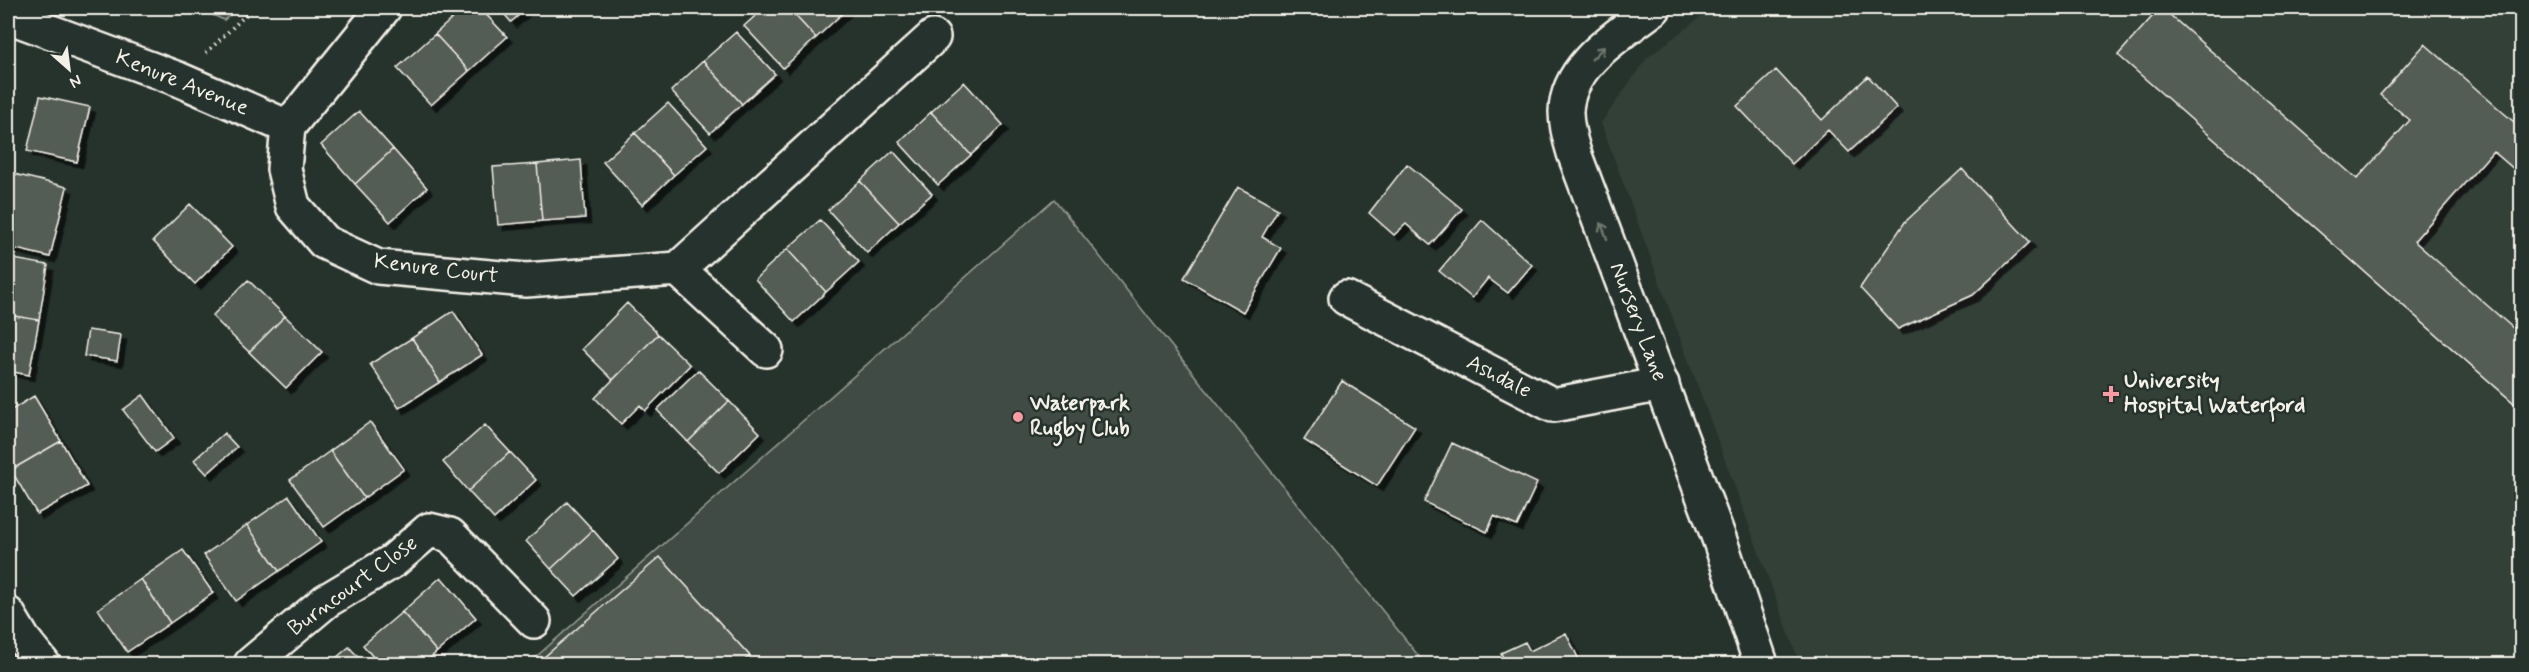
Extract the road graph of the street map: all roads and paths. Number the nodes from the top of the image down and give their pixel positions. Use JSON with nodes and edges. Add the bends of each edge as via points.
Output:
{"nodes":[{"id":1,"x":253,"y":8,"type":"edge"},
{"id":2,"x":384,"y":8,"type":"edge"},
{"id":3,"x":1653,"y":8,"type":"edge"},
{"id":4,"x":8,"y":16,"type":"edge"},
{"id":5,"x":933,"y":37,"type":"dead end"},
{"id":6,"x":178,"y":79,"type":"junction"},
{"id":7,"x":288,"y":127,"type":"junction"},
{"id":8,"x":678,"y":269,"type":"junction"},
{"id":9,"x":1346,"y":298,"type":"dead end"},
{"id":10,"x":766,"y":350,"type":"dead end"},
{"id":11,"x":1662,"y":384,"type":"junction"},
{"id":12,"x":8,"y":614,"type":"edge"},
{"id":13,"x":534,"y":621,"type":"dead end"},
{"id":14,"x":43,"y":664,"type":"edge"},
{"id":15,"x":251,"y":664,"type":"edge"},
{"id":16,"x":1761,"y":664,"type":"edge"}],
"edges":[{"from":1,"to":6,"type":"path"},
{"from":2,"to":7,"type":"street"},
{"from":11,"to":3,"type":"street","name":"Nursery Lane","one_way":true,"via":[[1574,153],[1566,111],[1569,92],[1581,71],[1600,50]]},
{"from":4,"to":6,"type":"street","name":"Kenure Avenue"},
{"from":5,"to":8,"type":"street"},
{"from":6,"to":7,"type":"street","name":"Kenure Avenue"},
{"from":7,"to":8,"type":"street","name":"Kenure Court","via":[[284,169],[293,206],[324,242],[378,267],[526,280]]},
{"from":8,"to":10,"type":"street"},
{"from":9,"to":11,"type":"street","name":"Ashdale","via":[[1553,405]]},
{"from":11,"to":16,"type":"street","name":"Nursery Lane"},
{"from":12,"to":14,"type":"street"},
{"from":13,"to":15,"type":"street","name":"Burncourt Close","via":[[450,535],[429,530],[393,561],[326,601]]}]}
